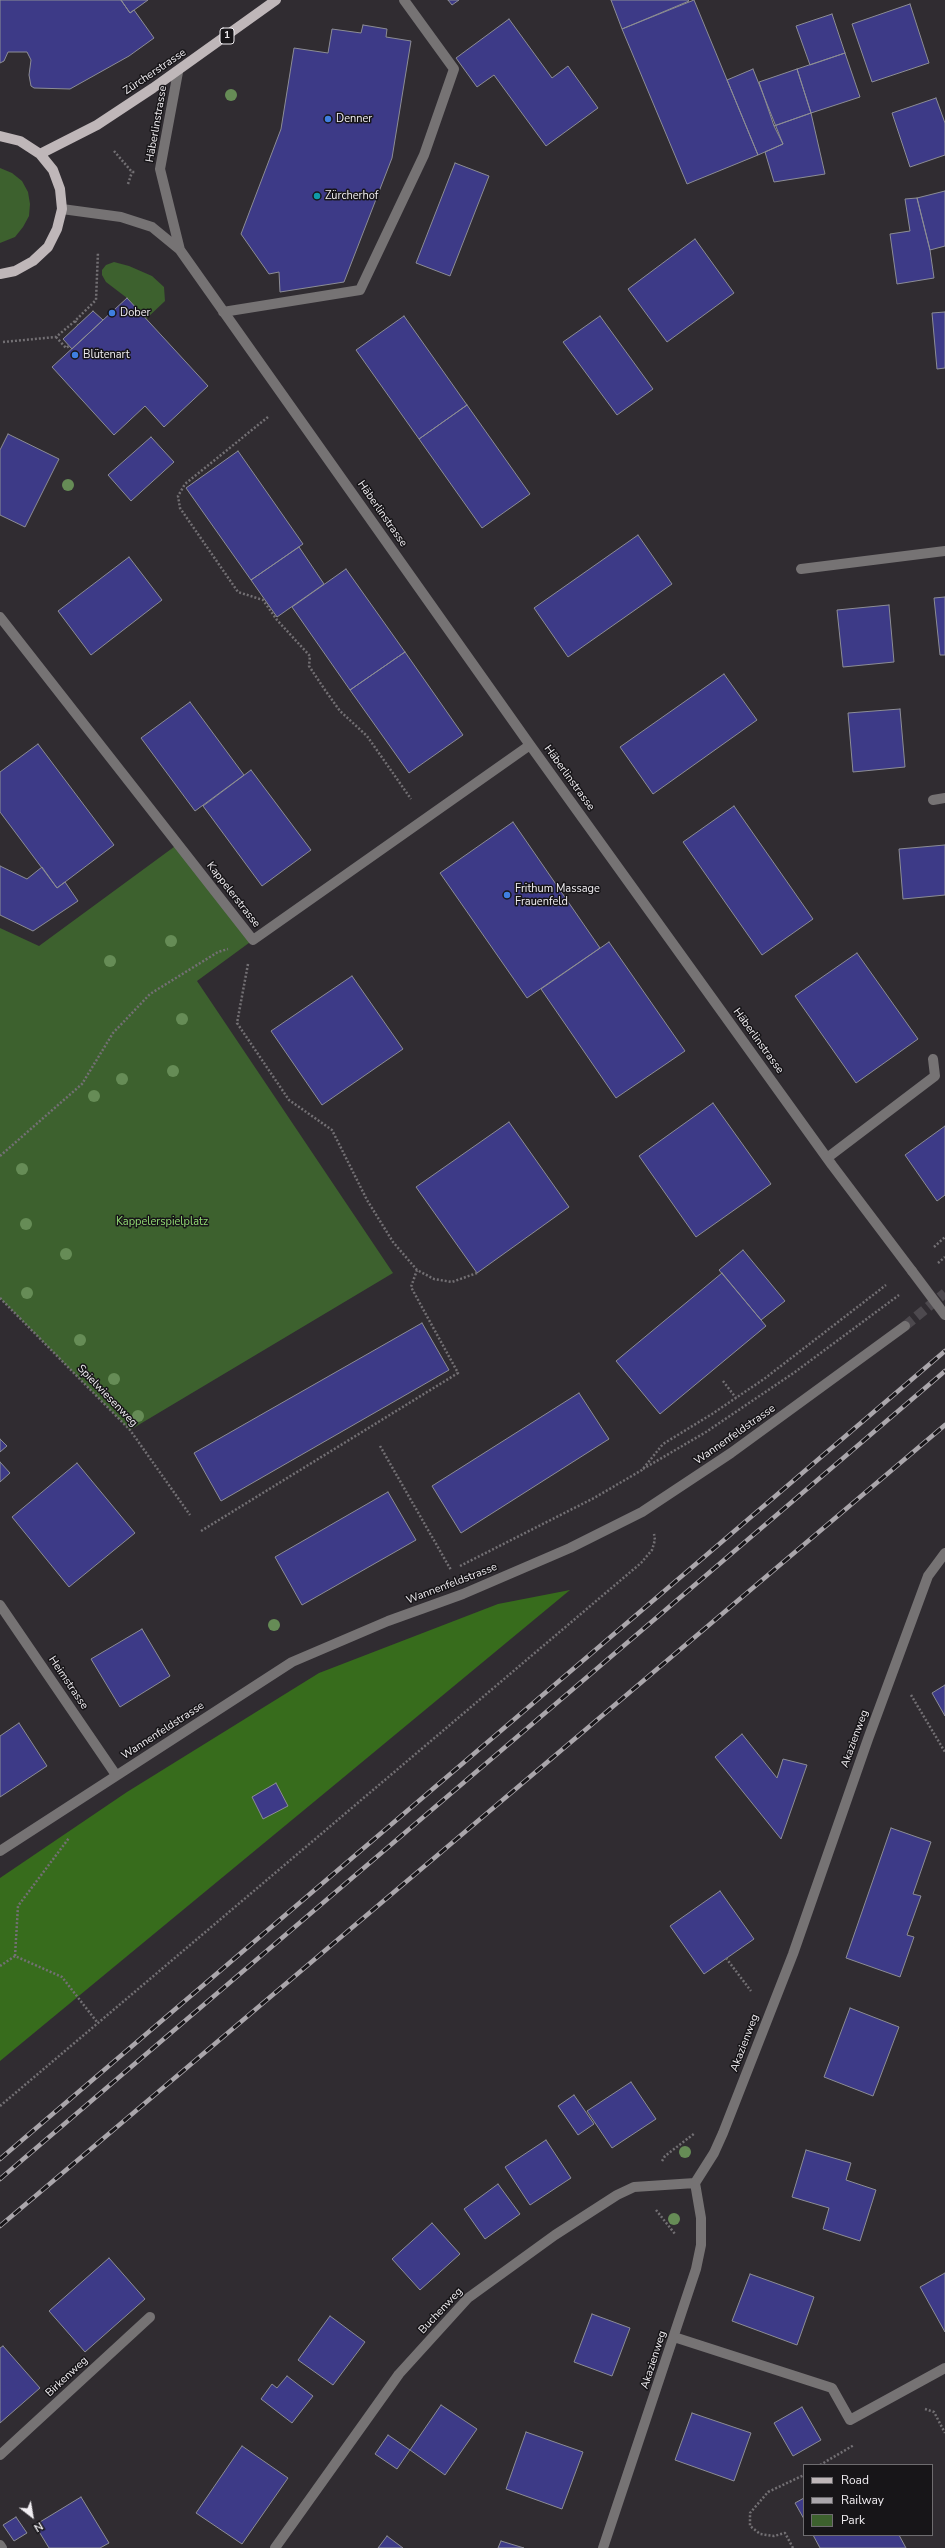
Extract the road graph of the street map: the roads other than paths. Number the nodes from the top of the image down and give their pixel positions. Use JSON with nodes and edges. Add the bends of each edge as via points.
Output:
{"nodes":[{"id":1,"x":276,"y":0,"type":"edge"},
{"id":2,"x":404,"y":0,"type":"edge"},
{"id":3,"x":178,"y":72,"type":"junction"},
{"id":4,"x":0,"y":136,"type":"edge"},
{"id":5,"x":40,"y":154,"type":"junction"},
{"id":6,"x":62,"y":209,"type":"junction"},
{"id":7,"x":180,"y":250,"type":"junction"},
{"id":8,"x":0,"y":274,"type":"edge"},
{"id":9,"x":223,"y":312,"type":"junction"},
{"id":10,"x":945,"y":551,"type":"edge"},
{"id":11,"x":800,"y":569,"type":"dead end"},
{"id":12,"x":0,"y":617,"type":"edge"},
{"id":13,"x":530,"y":745,"type":"junction"},
{"id":14,"x":945,"y":798,"type":"edge"},
{"id":15,"x":933,"y":800,"type":"dead end"},
{"id":16,"x":933,"y":1059,"type":"dead end"},
{"id":17,"x":827,"y":1158,"type":"junction"},
{"id":18,"x":945,"y":1315,"type":"edge"},
{"id":19,"x":905,"y":1326,"type":"tunnel mouth"},
{"id":20,"x":945,"y":1553,"type":"edge"},
{"id":21,"x":0,"y":1605,"type":"edge"},
{"id":22,"x":116,"y":1775,"type":"junction"},
{"id":23,"x":0,"y":1851,"type":"edge"},
{"id":24,"x":695,"y":2183,"type":"junction"},
{"id":25,"x":150,"y":2317,"type":"dead end"},
{"id":26,"x":674,"y":2337,"type":"junction"},
{"id":27,"x":945,"y":2368,"type":"edge"},
{"id":28,"x":0,"y":2455,"type":"edge"},
{"id":29,"x":0,"y":2545,"type":"edge"},
{"id":30,"x":2,"y":2548,"type":"edge"},
{"id":31,"x":275,"y":2548,"type":"edge"},
{"id":32,"x":603,"y":2548,"type":"edge"}],
"edges":[{"from":1,"to":3,"type":"main road","name":"Zürcherstrasse","number":"1"},
{"from":2,"to":9,"type":"street","via":[[454,69],[424,155],[360,290]]},
{"from":3,"to":5,"type":"main road","name":"Zürcherstrasse","number":"1","via":[[97,125]]},
{"from":3,"to":7,"type":"street","name":"Häberlinstrasse","via":[[160,169]]},
{"from":4,"to":5,"type":"main road","via":[[20,141]]},
{"from":5,"to":6,"type":"main road","via":[[52,170],[60,189]]},
{"from":6,"to":7,"type":"street","name":"Häberlinstrasse","via":[[121,216],[152,226]]},
{"from":6,"to":8,"type":"main road","via":[[57,229],[48,247],[34,261]]},
{"from":7,"to":9,"type":"street","name":"Häberlinstrasse"},
{"from":9,"to":13,"type":"street","name":"Häberlinstrasse"},
{"from":10,"to":11,"type":"street"},
{"from":12,"to":13,"type":"street","name":"Kappelerstrasse","via":[[253,940]]},
{"from":13,"to":17,"type":"street","name":"Häberlinstrasse"},
{"from":14,"to":15,"type":"street"},
{"from":16,"to":17,"type":"street","via":[[936,1076]]},
{"from":17,"to":18,"type":"street","name":"Häberlinstrasse","bridge":true},
{"from":19,"to":22,"type":"street","name":"Wannenfeldstrasse","via":[[744,1444],[642,1512],[570,1548],[463,1594],[388,1621],[292,1662]]},
{"from":20,"to":24,"type":"street","name":"Akazienweg","via":[[928,1576],[769,2015],[723,2133]]},
{"from":21,"to":22,"type":"street","name":"Heimstrasse"},
{"from":22,"to":23,"type":"street","name":"Wannenfeldstrasse"},
{"from":24,"to":26,"type":"street","name":"Akazienweg","via":[[701,2218],[701,2244],[696,2269]]},
{"from":24,"to":31,"type":"street","name":"Buchenweg","via":[[634,2187],[617,2195],[555,2235],[468,2298],[399,2374]]},
{"from":25,"to":28,"type":"street","name":"Birkenweg"},
{"from":26,"to":27,"type":"street","via":[[832,2388],[850,2420]]},
{"from":26,"to":32,"type":"street","name":"Akazienweg"},
{"from":29,"to":30,"type":"street"}]}
